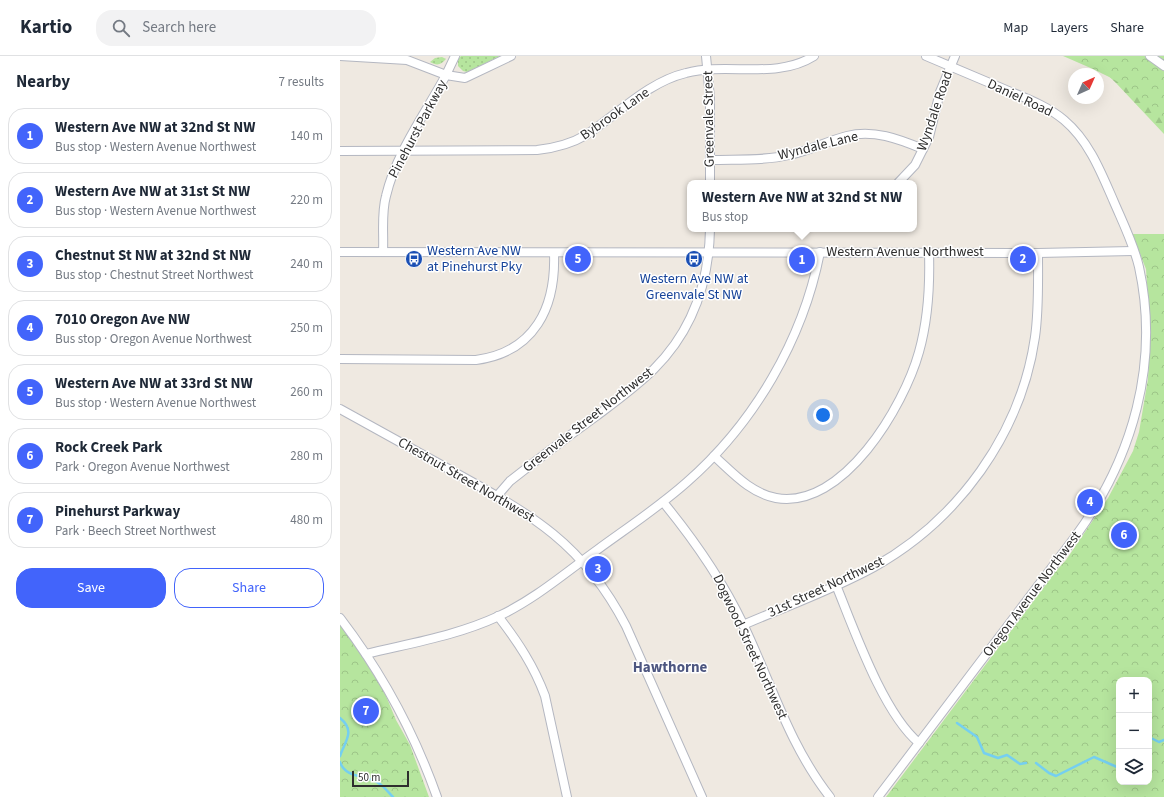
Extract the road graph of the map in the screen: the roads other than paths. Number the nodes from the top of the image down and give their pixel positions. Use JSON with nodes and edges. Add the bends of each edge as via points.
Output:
{"nodes":[{"id":1,"x":340,"y":56,"type":"edge"},
{"id":2,"x":455,"y":56,"type":"edge"},
{"id":3,"x":511,"y":56,"type":"edge"},
{"id":4,"x":706,"y":56,"type":"edge"},
{"id":5,"x":814,"y":56,"type":"edge"},
{"id":6,"x":926,"y":56,"type":"edge"},
{"id":7,"x":955,"y":56,"type":"edge"},
{"id":8,"x":1150,"y":56,"type":"edge"},
{"id":9,"x":1164,"y":66,"type":"edge"},
{"id":10,"x":951,"y":67,"type":"junction"},
{"id":11,"x":709,"y":68,"type":"junction"},
{"id":12,"x":446,"y":75,"type":"junction"},
{"id":13,"x":923,"y":149,"type":"junction"},
{"id":14,"x":340,"y":151,"type":"edge"},
{"id":15,"x":404,"y":151,"type":"junction"},
{"id":16,"x":710,"y":160,"type":"junction"},
{"id":17,"x":710,"y":180,"type":"edge"},
{"id":18,"x":901,"y":180,"type":"edge"},
{"id":19,"x":710,"y":232,"type":"edge"},
{"id":20,"x":1133,"y":251,"type":"junction"},
{"id":21,"x":340,"y":252,"type":"edge"},
{"id":22,"x":383,"y":252,"type":"junction"},
{"id":23,"x":710,"y":252,"type":"junction"},
{"id":24,"x":820,"y":252,"type":"junction"},
{"id":25,"x":554,"y":253,"type":"junction"},
{"id":26,"x":929,"y":253,"type":"junction"},
{"id":27,"x":1038,"y":253,"type":"junction"},
{"id":28,"x":340,"y":359,"type":"edge"},
{"id":29,"x":340,"y":409,"type":"edge"},
{"id":30,"x":714,"y":456,"type":"junction"},
{"id":31,"x":497,"y":496,"type":"junction"},
{"id":32,"x":663,"y":502,"type":"junction"},
{"id":33,"x":582,"y":561,"type":"junction"},
{"id":34,"x":836,"y":585,"type":"junction"},
{"id":35,"x":498,"y":616,"type":"junction"},
{"id":36,"x":340,"y":618,"type":"edge"},
{"id":37,"x":743,"y":625,"type":"junction"},
{"id":38,"x":366,"y":654,"type":"junction"},
{"id":39,"x":919,"y":742,"type":"junction"},
{"id":40,"x":437,"y":797,"type":"edge"},
{"id":41,"x":568,"y":797,"type":"edge"},
{"id":42,"x":702,"y":797,"type":"edge"},
{"id":43,"x":830,"y":797,"type":"edge"},
{"id":44,"x":878,"y":797,"type":"edge"}],
"edges":[{"from":1,"to":12,"type":"street","via":[[407,60]]},
{"from":2,"to":12,"type":"street"},
{"from":3,"to":12,"type":"street","name":"Pinehurst Parkway","via":[[465,78]]},
{"from":4,"to":11,"type":"street","name":"Greenvale Street"},
{"from":5,"to":11,"type":"street","name":"Bybrook Lane","via":[[800,64],[778,68]]},
{"from":6,"to":10,"type":"street","name":"Daniel Road"},
{"from":7,"to":10,"type":"street","name":"Wyndale Road"},
{"from":8,"to":9,"type":"street"},
{"from":10,"to":13,"type":"street","name":"Wyndale Road","via":[[940,92],[929,137]]},
{"from":10,"to":20,"type":"street","name":"Daniel Road","via":[[1042,105],[1064,120],[1082,139],[1100,171]]},
{"from":11,"to":15,"type":"street","name":"Bybrook Lane","via":[[685,73],[662,82],[586,136],[565,145],[538,150]]},
{"from":11,"to":16,"type":"street","name":"Greenvale Street"},
{"from":12,"to":15,"type":"street","name":"Pinehurst Parkway"},
{"from":13,"to":16,"type":"street","name":"Wyndale Lane","via":[[897,139],[866,134],[846,136],[788,156]]},
{"from":13,"to":18,"type":"street","name":"Wyndale Road","via":[[915,165]]},
{"from":14,"to":15,"type":"street","name":"Bybrook Lane"},
{"from":15,"to":22,"type":"street","name":"Pinehurst Parkway","via":[[386,197]]},
{"from":16,"to":17,"type":"street","name":"Greenvale Street"},
{"from":19,"to":23,"type":"street"},
{"from":20,"to":27,"type":"street","name":"Western Avenue Northwest"},
{"from":20,"to":39,"type":"street","name":"Oregon Avenue Northwest","via":[[1139,266],[1144,299],[1145,358],[1138,407],[1119,462],[1103,494],[1081,528]]},
{"from":21,"to":22,"type":"street","name":"Western Avenue Northwest"},
{"from":22,"to":25,"type":"street","name":"Western Avenue Northwest"},
{"from":23,"to":24,"type":"street","name":"Western Avenue Northwest"},
{"from":23,"to":25,"type":"street","name":"Western Avenue Northwest"},
{"from":23,"to":31,"type":"street","name":"Greenvale Street Northwest","via":[[698,302],[683,332],[663,360],[630,391],[510,481]]},
{"from":24,"to":26,"type":"street","name":"Western Avenue Northwest"},
{"from":24,"to":30,"type":"street","via":[[803,316],[783,357],[751,411]]},
{"from":25,"to":28,"type":"street","via":[[554,287],[548,306],[531,333],[507,351],[476,360]]},
{"from":26,"to":27,"type":"street","name":"Western Avenue Northwest"},
{"from":26,"to":30,"type":"street","via":[[930,275],[925,324],[915,365],[884,427],[854,463],[816,493],[796,498],[776,498],[753,490]]},
{"from":27,"to":34,"type":"street","name":"31st Street Northwest","via":[[1039,302],[1033,352],[1019,399],[996,448],[966,490],[928,530],[885,560]]},
{"from":29,"to":31,"type":"street","name":"Chestnut Street Northwest"},
{"from":30,"to":32,"type":"street"},
{"from":31,"to":33,"type":"street","name":"Chestnut Street Northwest","via":[[538,521]]},
{"from":32,"to":33,"type":"street"},
{"from":32,"to":37,"type":"street","name":"Dogwood Street Northwest","via":[[712,566]]},
{"from":33,"to":35,"type":"street","via":[[534,596]]},
{"from":33,"to":42,"type":"street","name":"Chestnut Street Northwest","via":[[611,600],[626,626]]},
{"from":34,"to":37,"type":"street","name":"31st Street Northwest"},
{"from":34,"to":39,"type":"street","via":[[884,694],[906,729]]},
{"from":35,"to":38,"type":"street","via":[[436,639]]},
{"from":35,"to":41,"type":"street","via":[[525,652],[545,696]]},
{"from":36,"to":38,"type":"street"},
{"from":37,"to":43,"type":"street","name":"Dogwood Street Northwest","via":[[800,752]]},
{"from":38,"to":40,"type":"street","via":[[403,717]]},
{"from":39,"to":44,"type":"street","name":"Oregon Avenue Northwest"}]}
